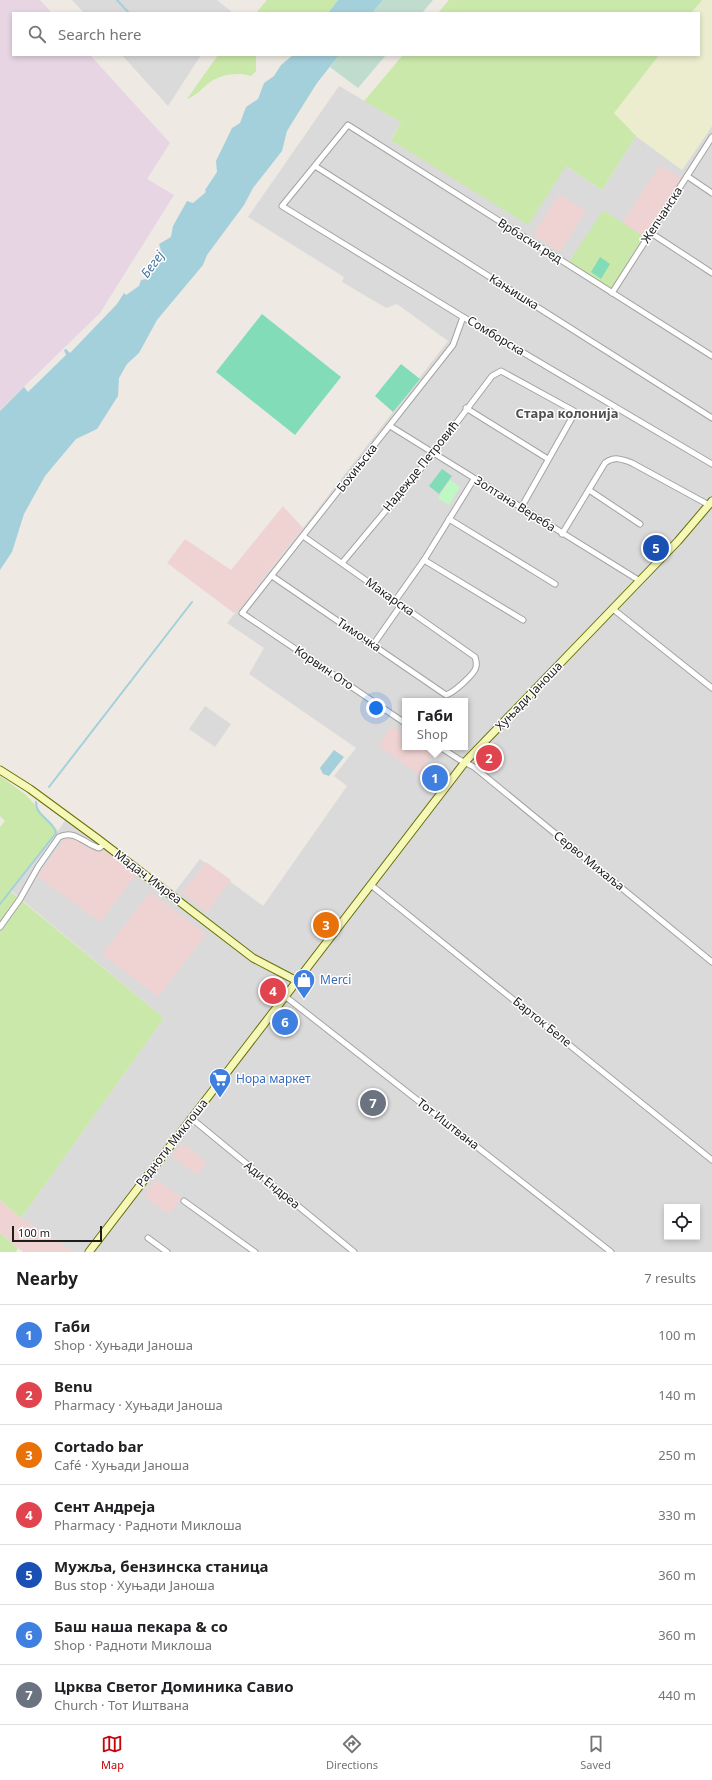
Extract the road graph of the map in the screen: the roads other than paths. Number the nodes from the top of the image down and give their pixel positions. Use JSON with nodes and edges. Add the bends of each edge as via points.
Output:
{"nodes":[{"id":1,"x":712,"y":138,"type":"edge"},
{"id":2,"x":315,"y":166,"type":"junction"},
{"id":3,"x":687,"y":176,"type":"junction"},
{"id":4,"x":712,"y":193,"type":"edge"},
{"id":5,"x":651,"y":233,"type":"junction"},
{"id":6,"x":712,"y":273,"type":"edge"},
{"id":7,"x":612,"y":293,"type":"junction"},
{"id":8,"x":463,"y":317,"type":"junction"},
{"id":9,"x":712,"y":356,"type":"edge"},
{"id":10,"x":466,"y":408,"type":"junction"},
{"id":11,"x":712,"y":418,"type":"edge"},
{"id":12,"x":390,"y":426,"type":"junction"},
{"id":13,"x":433,"y":454,"type":"junction"},
{"id":14,"x":548,"y":459,"type":"junction"},
{"id":15,"x":712,"y":464,"type":"edge"},
{"id":16,"x":474,"y":479,"type":"junction"},
{"id":17,"x":589,"y":490,"type":"junction"},
{"id":18,"x":711,"y":503,"type":"edge"},
{"id":19,"x":521,"y":508,"type":"junction"},
{"id":20,"x":449,"y":519,"type":"junction"},
{"id":21,"x":640,"y":524,"type":"dead end"},
{"id":22,"x":562,"y":534,"type":"junction"},
{"id":23,"x":303,"y":536,"type":"junction"},
{"id":24,"x":424,"y":560,"type":"junction"},
{"id":25,"x":342,"y":563,"type":"junction"},
{"id":26,"x":272,"y":576,"type":"junction"},
{"id":27,"x":640,"y":581,"type":"junction"},
{"id":28,"x":555,"y":584,"type":"dead end"},
{"id":29,"x":396,"y":601,"type":"junction"},
{"id":30,"x":401,"y":605,"type":"junction"},
{"id":31,"x":614,"y":609,"type":"junction"},
{"id":32,"x":242,"y":614,"type":"joint"},
{"id":33,"x":523,"y":620,"type":"dead end"},
{"id":34,"x":373,"y":645,"type":"junction"},
{"id":35,"x":712,"y":688,"type":"edge"},
{"id":36,"x":446,"y":695,"type":"joint"},
{"id":37,"x":402,"y":721,"type":"edge"},
{"id":38,"x":445,"y":750,"type":"edge"},
{"id":39,"x":465,"y":762,"type":"junction"},
{"id":40,"x":0,"y":770,"type":"edge"},
{"id":41,"x":105,"y":844,"type":"junction"},
{"id":42,"x":371,"y":885,"type":"junction"},
{"id":43,"x":0,"y":927,"type":"edge"},
{"id":44,"x":712,"y":962,"type":"edge"},
{"id":45,"x":297,"y":981,"type":"junction"},
{"id":46,"x":286,"y":997,"type":"junction"},
{"id":47,"x":191,"y":1118,"type":"junction"},
{"id":48,"x":712,"y":1160,"type":"edge"},
{"id":49,"x":184,"y":1200,"type":"dead end"},
{"id":50,"x":148,"y":1238,"type":"dead end"},
{"id":51,"x":89,"y":1252,"type":"edge"},
{"id":52,"x":167,"y":1252,"type":"edge"},
{"id":53,"x":253,"y":1252,"type":"edge"},
{"id":54,"x":354,"y":1252,"type":"edge"},
{"id":55,"x":611,"y":1252,"type":"edge"}],
"edges":[{"from":1,"to":3,"type":"street","name":"Жепчанска"},
{"from":2,"to":7,"type":"street","name":"Врбаски ред","via":[[348,125]]},
{"from":2,"to":8,"type":"street","name":"Сомборска","via":[[282,206]]},
{"from":2,"to":11,"type":"street","name":"Кањишка"},
{"from":3,"to":4,"type":"street"},
{"from":3,"to":5,"type":"street","name":"Жепчанска"},
{"from":5,"to":6,"type":"street"},
{"from":5,"to":7,"type":"street","name":"Жепчанска"},
{"from":7,"to":9,"type":"street","name":"Врбаски ред"},
{"from":8,"to":12,"type":"street","name":"Бохињска","via":[[454,345]]},
{"from":8,"to":15,"type":"street","name":"Сомборска"},
{"from":10,"to":13,"type":"street","name":"Надежде Петровић"},
{"from":10,"to":14,"type":"street"},
{"from":10,"to":14,"type":"street","name":"Надежде Петровић","via":[[492,376],[501,371],[574,411]]},
{"from":12,"to":13,"type":"street","name":"Золтана Вереба"},
{"from":12,"to":23,"type":"street","name":"Бохињска"},
{"from":13,"to":16,"type":"street","name":"Золтана Вереба"},
{"from":13,"to":25,"type":"street","name":"Надежде Петровић"},
{"from":14,"to":19,"type":"street"},
{"from":16,"to":19,"type":"street","name":"Золтана Вереба"},
{"from":16,"to":20,"type":"street"},
{"from":17,"to":18,"type":"street","via":[[606,463],[611,459],[625,460]]},
{"from":17,"to":21,"type":"street"},
{"from":17,"to":22,"type":"street"},
{"from":18,"to":27,"type":"street","name":"Хуњади Јаноша"},
{"from":19,"to":22,"type":"street","name":"Золтана Вереба"},
{"from":20,"to":24,"type":"street"},
{"from":20,"to":28,"type":"street"},
{"from":22,"to":27,"type":"street","name":"Золтана Вереба"},
{"from":23,"to":25,"type":"street","name":"Макарска"},
{"from":23,"to":26,"type":"street","name":"Бохињска"},
{"from":24,"to":29,"type":"street"},
{"from":24,"to":33,"type":"street"},
{"from":25,"to":29,"type":"street","name":"Макарска"},
{"from":26,"to":32,"type":"street","name":"Бохињска"},
{"from":26,"to":34,"type":"street","name":"Тимочка"},
{"from":27,"to":31,"type":"street","name":"Хуњади Јаноша"},
{"from":29,"to":30,"type":"street","name":"Макарска"},
{"from":30,"to":34,"type":"street"},
{"from":30,"to":36,"type":"street","name":"Макарска","via":[[476,659],[475,669],[453,692]]},
{"from":31,"to":35,"type":"street"},
{"from":31,"to":39,"type":"street","name":"Хуњади Јаноша"},
{"from":32,"to":37,"type":"street","name":"Корвин Ото"},
{"from":34,"to":36,"type":"street","name":"Тимочка"},
{"from":38,"to":39,"type":"street"},
{"from":39,"to":42,"type":"street","name":"Хуњади Јаноша"},
{"from":39,"to":44,"type":"street","name":"Серво Михаља"},
{"from":40,"to":41,"type":"street","name":"Мадач Имреа"},
{"from":41,"to":43,"type":"street","via":[[99,848],[76,835],[59,837]]},
{"from":41,"to":45,"type":"street","name":"Мадач Имреа","via":[[253,958]]},
{"from":42,"to":45,"type":"street","name":"Хуњади Јаноша"},
{"from":42,"to":48,"type":"street","name":"Барток Беле"},
{"from":45,"to":46,"type":"street","name":"Хуњади Јаноша"},
{"from":46,"to":47,"type":"street","name":"Радноти Миклоша"},
{"from":46,"to":55,"type":"street","name":"Тот Иштвана"},
{"from":47,"to":51,"type":"street","name":"Радноти Миклоша"},
{"from":47,"to":54,"type":"street","name":"Ади Ендреа"},
{"from":49,"to":53,"type":"street"},
{"from":50,"to":52,"type":"street"}]}
